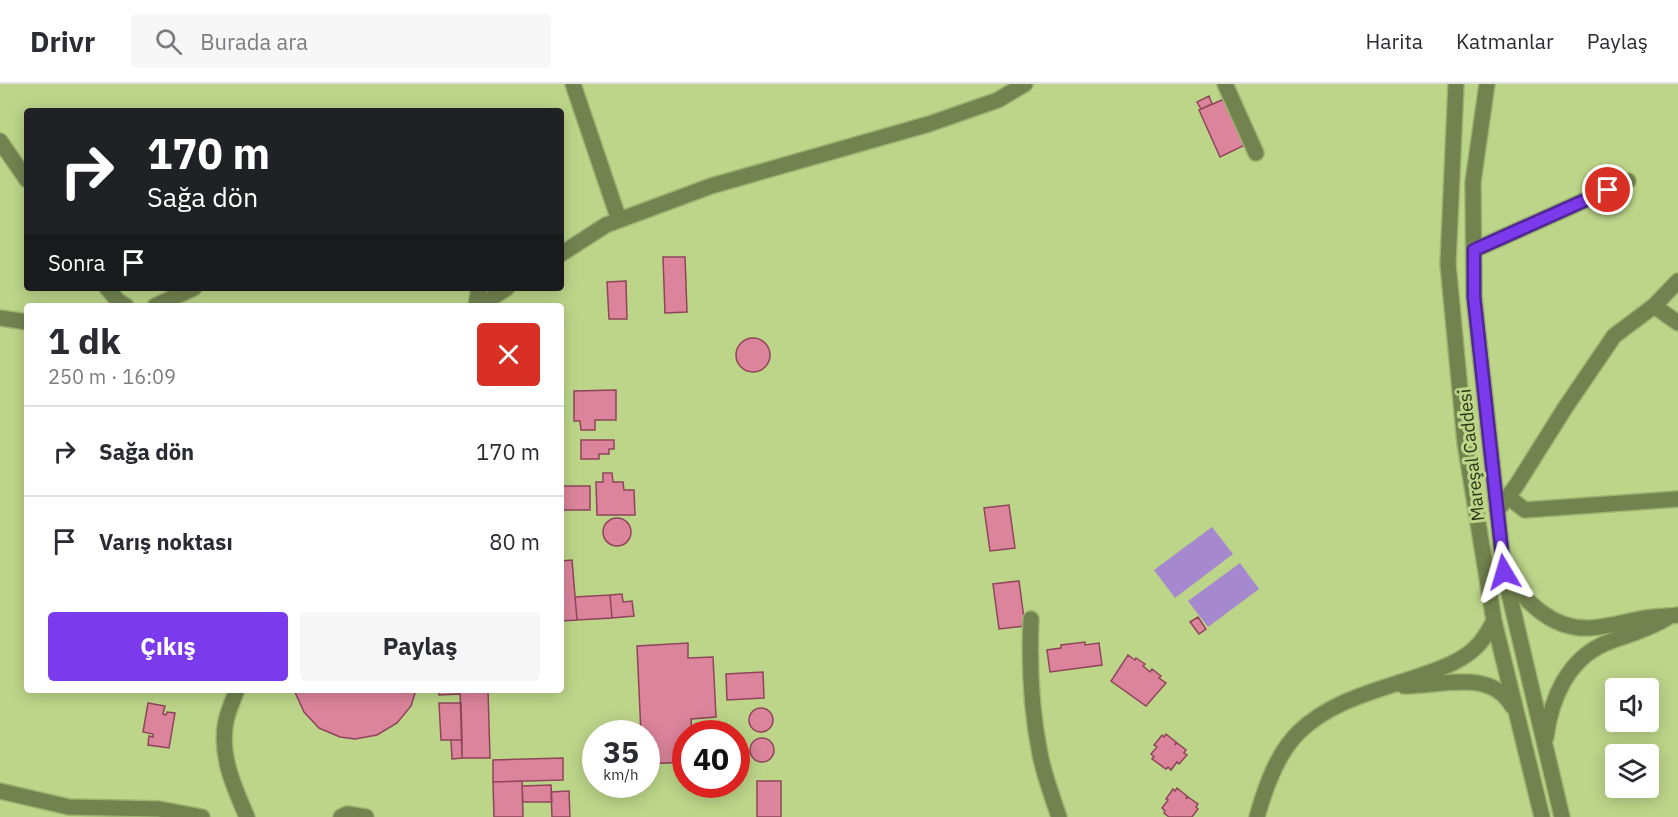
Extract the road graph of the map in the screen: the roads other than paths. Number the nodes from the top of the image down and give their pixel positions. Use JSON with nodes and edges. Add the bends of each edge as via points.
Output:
{"nodes":[{"id":1,"x":573,"y":84,"type":"edge"},
{"id":2,"x":1025,"y":84,"type":"edge"},
{"id":3,"x":1225,"y":84,"type":"edge"},
{"id":4,"x":1456,"y":84,"type":"edge"},
{"id":5,"x":1487,"y":84,"type":"edge"},
{"id":6,"x":0,"y":141,"type":"edge"},
{"id":7,"x":1256,"y":153,"type":"dead end"},
{"id":8,"x":24,"y":176,"type":"edge"},
{"id":9,"x":1628,"y":181,"type":"dead end"},
{"id":10,"x":619,"y":220,"type":"junction"},
{"id":11,"x":1474,"y":250,"type":"junction"},
{"id":12,"x":564,"y":252,"type":"edge"},
{"id":13,"x":1678,"y":281,"type":"edge"},
{"id":14,"x":110,"y":291,"type":"edge"},
{"id":15,"x":188,"y":291,"type":"edge"},
{"id":16,"x":502,"y":291,"type":"edge"},
{"id":17,"x":121,"y":303,"type":"edge"},
{"id":18,"x":162,"y":303,"type":"edge"},
{"id":19,"x":483,"y":303,"type":"edge"},
{"id":20,"x":1654,"y":306,"type":"junction"},
{"id":21,"x":0,"y":318,"type":"edge"},
{"id":22,"x":24,"y":322,"type":"edge"},
{"id":23,"x":1678,"y":323,"type":"edge"},
{"id":24,"x":1508,"y":497,"type":"junction"},
{"id":25,"x":1678,"y":499,"type":"edge"},
{"id":26,"x":1497,"y":511,"type":"junction"},
{"id":27,"x":1504,"y":572,"type":"junction"},
{"id":28,"x":1674,"y":616,"type":"edge"},
{"id":29,"x":1031,"y":619,"type":"dead end"},
{"id":30,"x":1494,"y":621,"type":"junction"},
{"id":31,"x":1392,"y":687,"type":"junction"},
{"id":32,"x":236,"y":693,"type":"edge"},
{"id":33,"x":1517,"y":715,"type":"junction"},
{"id":34,"x":1545,"y":748,"type":"junction"},
{"id":35,"x":0,"y":791,"type":"edge"},
{"id":36,"x":202,"y":817,"type":"edge"},
{"id":37,"x":247,"y":817,"type":"edge"},
{"id":38,"x":340,"y":817,"type":"edge"},
{"id":39,"x":366,"y":817,"type":"edge"},
{"id":40,"x":1059,"y":817,"type":"edge"},
{"id":41,"x":1257,"y":817,"type":"edge"},
{"id":42,"x":1542,"y":817,"type":"edge"},
{"id":43,"x":1562,"y":817,"type":"edge"}],
"edges":[{"from":1,"to":10,"type":"street"},
{"from":2,"to":10,"type":"street","via":[[998,100],[929,124],[711,186]]},
{"from":3,"to":7,"type":"street"},
{"from":4,"to":30,"type":"street","name":"Mareşal Caddesi","via":[[1448,264],[1465,443]]},
{"from":5,"to":11,"type":"street","name":"Mareşal Caddesi","via":[[1473,182]]},
{"from":6,"to":8,"type":"street"},
{"from":9,"to":11,"type":"street"},
{"from":10,"to":12,"type":"street"},
{"from":11,"to":26,"type":"street","name":"Mareşal Caddesi","via":[[1474,297]]},
{"from":13,"to":20,"type":"street"},
{"from":14,"to":17,"type":"street"},
{"from":15,"to":18,"type":"street"},
{"from":16,"to":19,"type":"street"},
{"from":20,"to":23,"type":"street"},
{"from":20,"to":24,"type":"street","via":[[1614,336]]},
{"from":21,"to":22,"type":"street"},
{"from":24,"to":25,"type":"street","via":[[1525,510]]},
{"from":24,"to":26,"type":"street"},
{"from":26,"to":27,"type":"street","name":"Mareşal Caddesi"},
{"from":27,"to":28,"type":"street","via":[[1531,605],[1571,626],[1587,628]]},
{"from":27,"to":34,"type":"street","name":"Mareşal Caddesi"},
{"from":28,"to":34,"type":"street","via":[[1605,644],[1582,658],[1555,699]]},
{"from":29,"to":40,"type":"street","via":[[1032,699],[1040,755]]},
{"from":30,"to":31,"type":"street","via":[[1476,647],[1459,660]]},
{"from":30,"to":33,"type":"street","name":"Mareşal Caddesi"},
{"from":31,"to":33,"type":"street","via":[[1486,684],[1503,694]]},
{"from":31,"to":41,"type":"street","via":[[1338,706],[1298,732],[1265,788]]},
{"from":32,"to":37,"type":"street","via":[[226,721],[224,744],[230,779]]},
{"from":33,"to":42,"type":"street","name":"Mareşal Caddesi"},
{"from":34,"to":43,"type":"street","name":"Mareşal Caddesi"},
{"from":35,"to":36,"type":"street","via":[[69,807],[159,809]]},
{"from":38,"to":39,"type":"street"}]}
